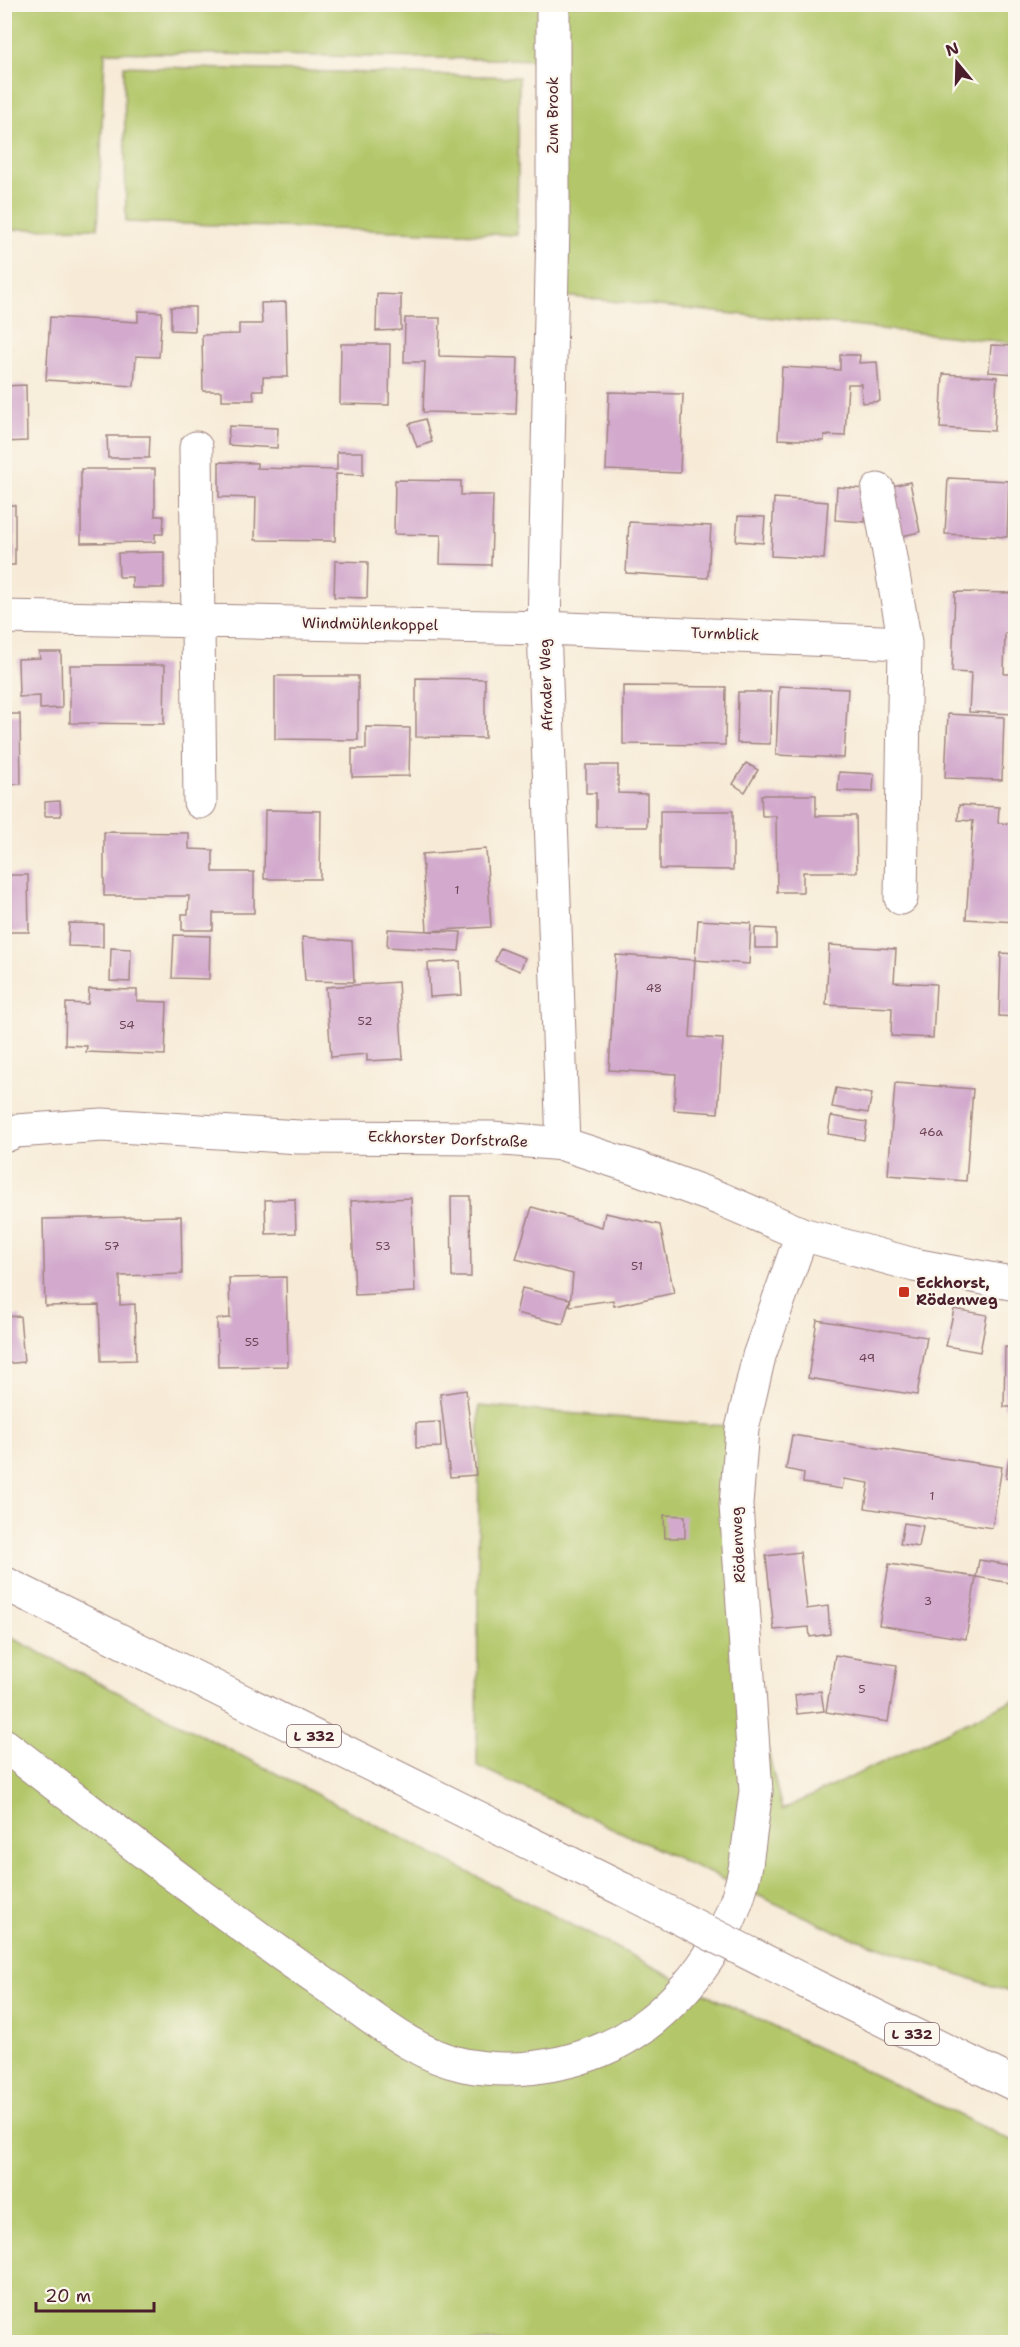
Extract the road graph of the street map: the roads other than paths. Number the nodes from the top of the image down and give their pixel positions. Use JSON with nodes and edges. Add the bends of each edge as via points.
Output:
{"nodes":[{"id":1,"x":553,"y":4,"type":"edge"},
{"id":2,"x":553,"y":226,"type":"joint"},
{"id":3,"x":196,"y":448,"type":"dead end"},
{"id":4,"x":878,"y":490,"type":"dead end"},
{"id":5,"x":4,"y":617,"type":"edge"},
{"id":6,"x":196,"y":621,"type":"junction"},
{"id":7,"x":544,"y":628,"type":"junction"},
{"id":8,"x":905,"y":643,"type":"junction"},
{"id":9,"x":201,"y":802,"type":"dead end"},
{"id":10,"x":901,"y":898,"type":"dead end"},
{"id":11,"x":4,"y":1136,"type":"edge"},
{"id":12,"x":563,"y":1144,"type":"junction"},
{"id":13,"x":802,"y":1234,"type":"junction"},
{"id":14,"x":1016,"y":1284,"type":"edge"},
{"id":15,"x":4,"y":1583,"type":"edge"},
{"id":16,"x":4,"y":1745,"type":"edge"},
{"id":17,"x":1016,"y":2085,"type":"edge"}],
"edges":[{"from":1,"to":2,"type":"street","name":"Zum Brook"},
{"from":2,"to":7,"type":"street","name":"Afrader Weg"},
{"from":3,"to":6,"type":"street"},
{"from":4,"to":8,"type":"street"},
{"from":5,"to":6,"type":"street","name":"Windmühlenkoppel"},
{"from":6,"to":7,"type":"street","name":"Windmühlenkoppel"},
{"from":6,"to":9,"type":"street"},
{"from":7,"to":8,"type":"street","name":"Turmblick"},
{"from":7,"to":12,"type":"street","name":"Afrader Weg"},
{"from":8,"to":10,"type":"street"},
{"from":11,"to":12,"type":"street","name":"Eckhorster Dorfstraße","via":[[16,1131],[102,1125],[299,1137],[492,1138]]},
{"from":12,"to":13,"type":"street","name":"Eckhorster Dorfstraße","via":[[721,1199]]},
{"from":13,"to":14,"type":"street","name":"Eckhorster Dorfstraße","via":[[914,1265]]},
{"from":13,"to":16,"type":"street","name":"Rödenweg","via":[[759,1356],[742,1429],[736,1505],[756,1791],[741,1889],[722,1938],[680,1996],[634,2034],[582,2058],[506,2069],[463,2065],[412,2045],[248,1932]]},
{"from":15,"to":17,"type":"street","number":"L 332","bridge":true}]}
